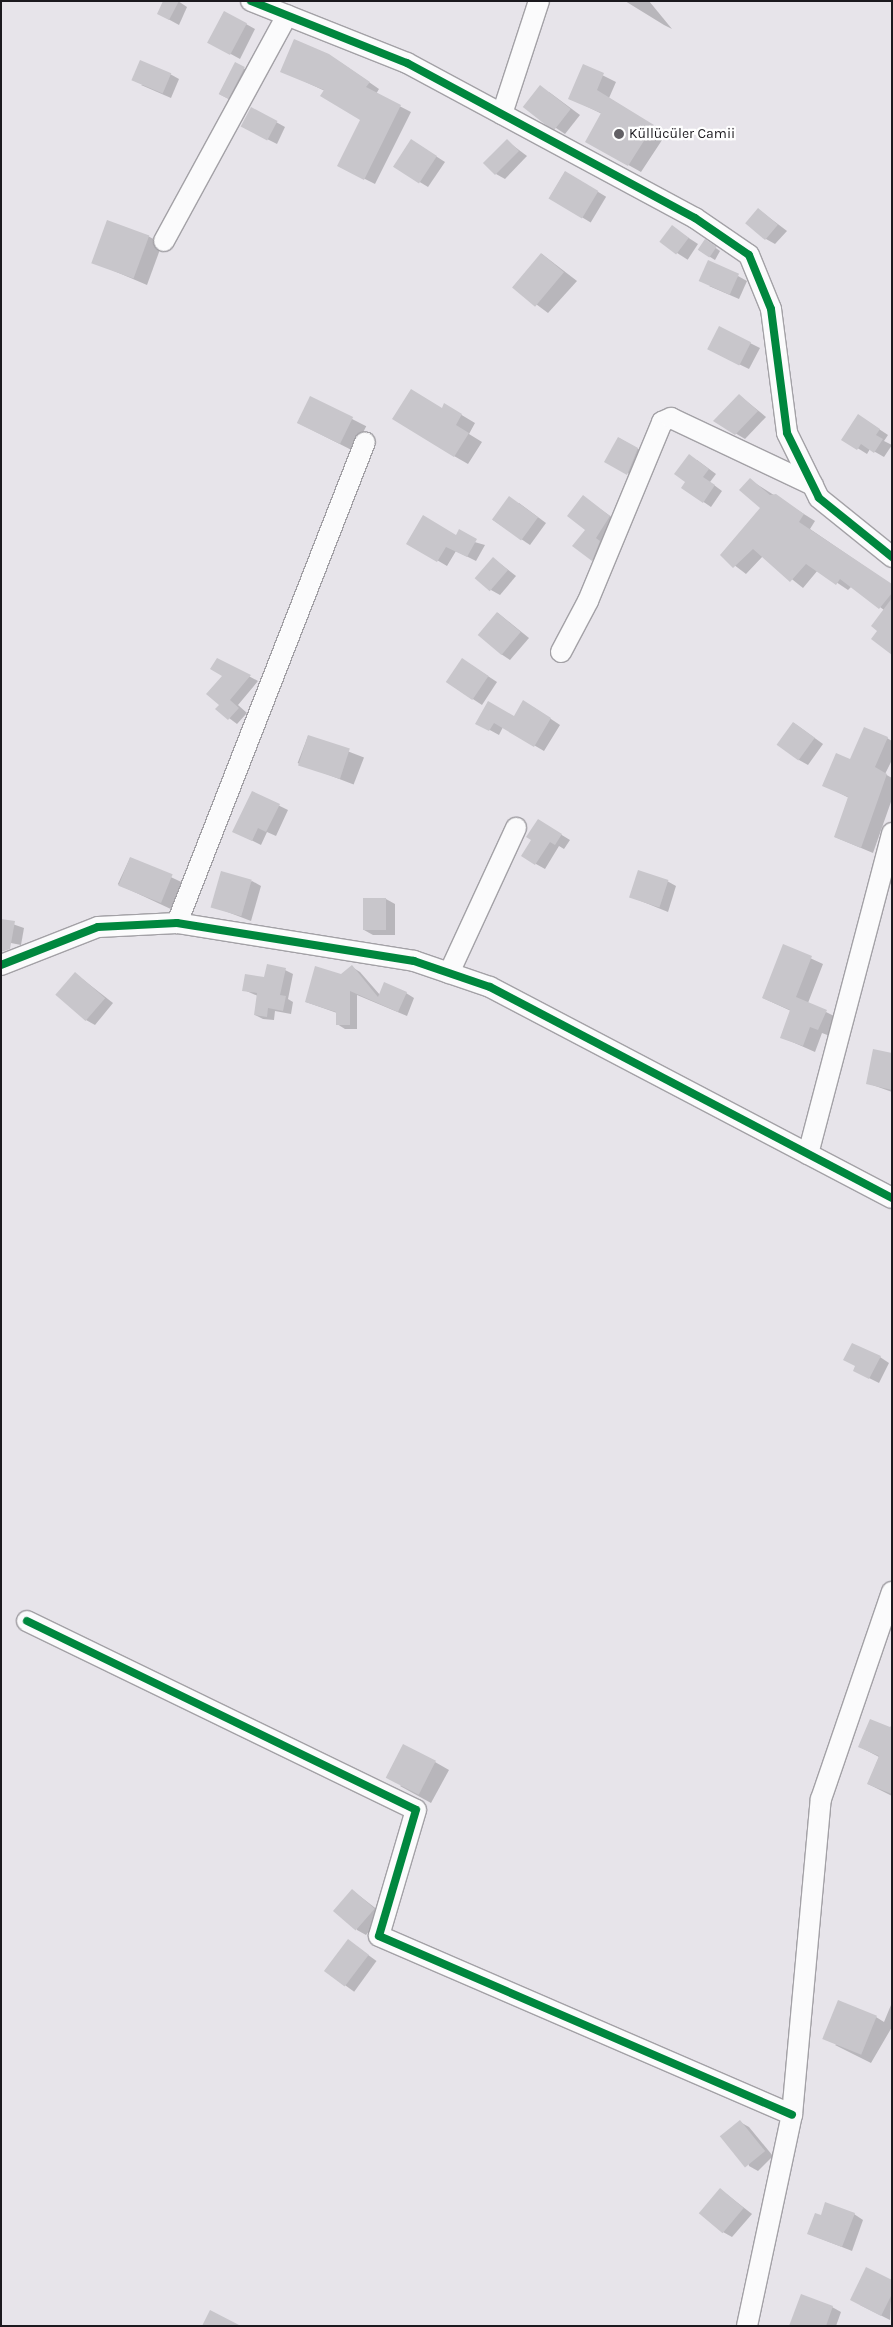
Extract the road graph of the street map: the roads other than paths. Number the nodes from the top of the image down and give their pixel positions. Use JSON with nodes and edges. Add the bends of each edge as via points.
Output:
{"nodes":[{"id":1,"x":251,"y":1,"type":"edge"},
{"id":2,"x":539,"y":1,"type":"edge"},
{"id":3,"x":287,"y":16,"type":"junction"},
{"id":4,"x":502,"y":114,"type":"junction"},
{"id":5,"x":164,"y":241,"type":"dead end"},
{"id":6,"x":365,"y":442,"type":"dead end"},
{"id":7,"x":813,"y":485,"type":"junction"},
{"id":8,"x":892,"y":557,"type":"edge"},
{"id":9,"x":561,"y":652,"type":"dead end"},
{"id":10,"x":516,"y":828,"type":"dead end"},
{"id":11,"x":892,"y":833,"type":"edge"},
{"id":12,"x":177,"y":923,"type":"junction"},
{"id":13,"x":1,"y":965,"type":"edge"},
{"id":14,"x":449,"y":973,"type":"junction"},
{"id":15,"x":808,"y":1154,"type":"junction"},
{"id":16,"x":892,"y":1198,"type":"edge"},
{"id":17,"x":892,"y":1592,"type":"edge"},
{"id":18,"x":27,"y":1621,"type":"dead end"},
{"id":19,"x":792,"y":2115,"type":"junction"},
{"id":20,"x":747,"y":2326,"type":"edge"}],
"edges":[{"from":1,"to":3,"type":"street"},
{"from":2,"to":4,"type":"street"},
{"from":3,"to":4,"type":"street","via":[[407,63]]},
{"from":3,"to":5,"type":"street"},
{"from":4,"to":7,"type":"street","via":[[695,218],[749,255],[771,308],[787,433]]},
{"from":6,"to":12,"type":"street"},
{"from":7,"to":8,"type":"street","via":[[819,498]]},
{"from":7,"to":9,"type":"street","via":[[671,418],[662,422],[588,601]]},
{"from":10,"to":14,"type":"street"},
{"from":11,"to":15,"type":"street"},
{"from":12,"to":13,"type":"street","via":[[98,928]]},
{"from":12,"to":14,"type":"street","via":[[414,962]]},
{"from":14,"to":15,"type":"street","via":[[490,987]]},
{"from":15,"to":16,"type":"street"},
{"from":17,"to":19,"type":"street","via":[[821,1799]]},
{"from":18,"to":19,"type":"street","via":[[416,1810],[379,1936]]},
{"from":19,"to":20,"type":"street"}]}
